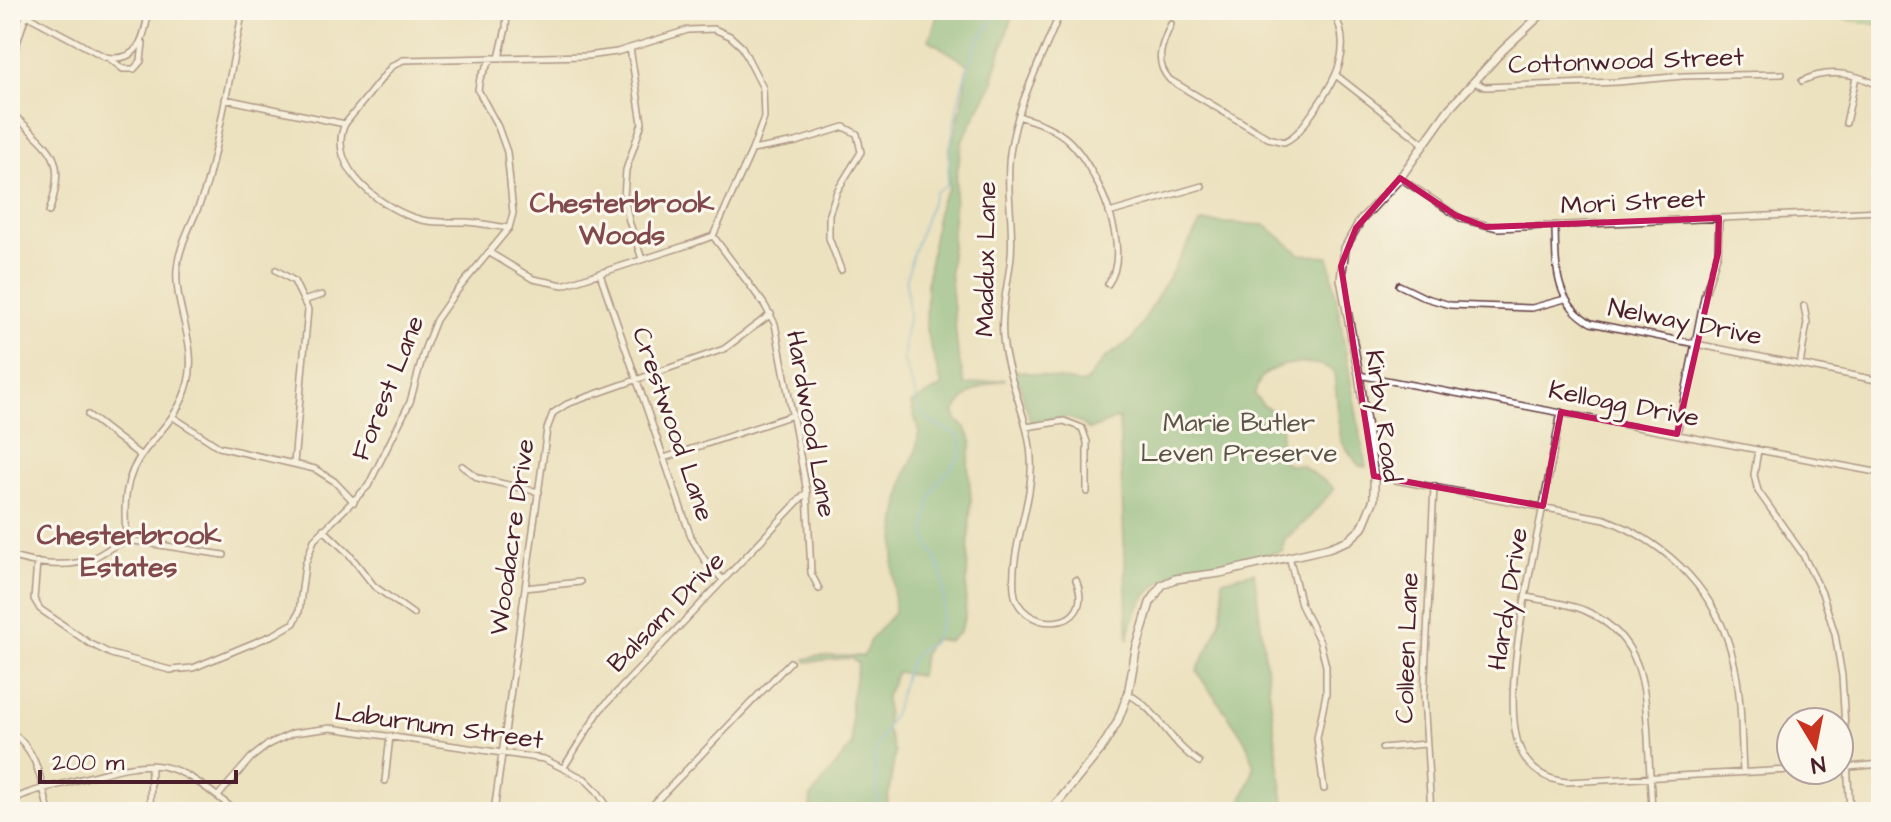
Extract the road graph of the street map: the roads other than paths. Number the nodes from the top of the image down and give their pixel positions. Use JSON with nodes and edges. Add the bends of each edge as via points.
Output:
{"nodes":[{"id":1,"x":149,"y":10,"type":"edge"},
{"id":2,"x":243,"y":10,"type":"edge"},
{"id":3,"x":507,"y":10,"type":"edge"},
{"id":4,"x":1061,"y":10,"type":"edge"},
{"id":5,"x":1332,"y":10,"type":"edge"},
{"id":6,"x":1546,"y":10,"type":"edge"},
{"id":7,"x":23,"y":13,"type":"edge"},
{"id":8,"x":1171,"y":24,"type":"dead end"},
{"id":9,"x":144,"y":35,"type":"junction"},
{"id":10,"x":630,"y":48,"type":"junction"},
{"id":11,"x":109,"y":58,"type":"junction"},
{"id":12,"x":495,"y":58,"type":"junction"},
{"id":13,"x":10,"y":65,"type":"edge"},
{"id":14,"x":1782,"y":74,"type":"dead end"},
{"id":15,"x":1337,"y":76,"type":"junction"},
{"id":16,"x":1856,"y":77,"type":"junction"},
{"id":17,"x":1802,"y":81,"type":"dead end"},
{"id":18,"x":1473,"y":82,"type":"junction"},
{"id":19,"x":1881,"y":87,"type":"edge"},
{"id":20,"x":225,"y":99,"type":"junction"},
{"id":21,"x":10,"y":111,"type":"edge"},
{"id":22,"x":1018,"y":116,"type":"junction"},
{"id":23,"x":1846,"y":123,"type":"dead end"},
{"id":24,"x":345,"y":124,"type":"junction"},
{"id":25,"x":1424,"y":144,"type":"junction"},
{"id":26,"x":752,"y":150,"type":"junction"},
{"id":27,"x":1400,"y":178,"type":"junction"},
{"id":28,"x":1202,"y":186,"type":"dead end"},
{"id":29,"x":1881,"y":211,"type":"edge"},
{"id":30,"x":49,"y":212,"type":"dead end"},
{"id":31,"x":1109,"y":213,"type":"junction"},
{"id":32,"x":1719,"y":218,"type":"junction"},
{"id":33,"x":1555,"y":225,"type":"junction"},
{"id":34,"x":509,"y":228,"type":"junction"},
{"id":35,"x":713,"y":236,"type":"junction"},
{"id":36,"x":490,"y":253,"type":"junction"},
{"id":37,"x":642,"y":259,"type":"junction"},
{"id":38,"x":276,"y":270,"type":"dead end"},
{"id":39,"x":841,"y":270,"type":"dead end"},
{"id":40,"x":600,"y":274,"type":"junction"},
{"id":41,"x":1108,"y":284,"type":"dead end"},
{"id":42,"x":1399,"y":285,"type":"dead end"},
{"id":43,"x":322,"y":295,"type":"dead end"},
{"id":44,"x":1565,"y":299,"type":"junction"},
{"id":45,"x":306,"y":300,"type":"junction"},
{"id":46,"x":1804,"y":306,"type":"dead end"},
{"id":47,"x":771,"y":314,"type":"junction"},
{"id":48,"x":1694,"y":345,"type":"junction"},
{"id":49,"x":1800,"y":365,"type":"junction"},
{"id":50,"x":1359,"y":375,"type":"junction"},
{"id":51,"x":636,"y":379,"type":"junction"},
{"id":52,"x":1881,"y":381,"type":"edge"},
{"id":53,"x":1561,"y":412,"type":"junction"},
{"id":54,"x":88,"y":415,"type":"dead end"},
{"id":55,"x":793,"y":415,"type":"junction"},
{"id":56,"x":173,"y":417,"type":"junction"},
{"id":57,"x":1026,"y":427,"type":"junction"},
{"id":58,"x":1677,"y":434,"type":"junction"},
{"id":59,"x":1758,"y":450,"type":"junction"},
{"id":60,"x":141,"y":456,"type":"junction"},
{"id":61,"x":664,"y":458,"type":"junction"},
{"id":62,"x":294,"y":463,"type":"junction"},
{"id":63,"x":462,"y":466,"type":"dead end"},
{"id":64,"x":1881,"y":473,"type":"edge"},
{"id":65,"x":1374,"y":476,"type":"junction"},
{"id":66,"x":1434,"y":486,"type":"junction"},
{"id":67,"x":539,"y":492,"type":"junction"},
{"id":68,"x":807,"y":492,"type":"junction"},
{"id":69,"x":1087,"y":492,"type":"dead end"},
{"id":70,"x":354,"y":502,"type":"junction"},
{"id":71,"x":1543,"y":506,"type":"junction"},
{"id":72,"x":323,"y":529,"type":"junction"},
{"id":73,"x":127,"y":541,"type":"junction"},
{"id":74,"x":224,"y":555,"type":"dead end"},
{"id":75,"x":10,"y":556,"type":"edge"},
{"id":76,"x":1289,"y":556,"type":"junction"},
{"id":77,"x":37,"y":562,"type":"junction"},
{"id":78,"x":723,"y":580,"type":"junction"},
{"id":79,"x":1076,"y":580,"type":"dead end"},
{"id":80,"x":580,"y":582,"type":"dead end"},
{"id":81,"x":525,"y":588,"type":"junction"},
{"id":82,"x":819,"y":589,"type":"dead end"},
{"id":83,"x":1526,"y":597,"type":"junction"},
{"id":84,"x":413,"y":614,"type":"dead end"},
{"id":85,"x":790,"y":662,"type":"dead end"},
{"id":86,"x":1128,"y":694,"type":"junction"},
{"id":87,"x":1844,"y":706,"type":"edge"},
{"id":88,"x":10,"y":731,"type":"edge"},
{"id":89,"x":390,"y":736,"type":"junction"},
{"id":90,"x":1425,"y":744,"type":"junction"},
{"id":91,"x":1382,"y":748,"type":"dead end"},
{"id":92,"x":502,"y":752,"type":"junction"},
{"id":93,"x":1199,"y":762,"type":"dead end"},
{"id":94,"x":1881,"y":764,"type":"edge"},
{"id":95,"x":151,"y":765,"type":"junction"},
{"id":96,"x":564,"y":767,"type":"junction"},
{"id":97,"x":1855,"y":767,"type":"edge"},
{"id":98,"x":1775,"y":771,"type":"edge"},
{"id":99,"x":1743,"y":772,"type":"junction"},
{"id":100,"x":1651,"y":777,"type":"junction"},
{"id":101,"x":385,"y":781,"type":"dead end"},
{"id":102,"x":1848,"y":786,"type":"edge"},
{"id":103,"x":1324,"y":789,"type":"dead end"},
{"id":104,"x":43,"y":790,"type":"junction"},
{"id":105,"x":218,"y":796,"type":"junction"},
{"id":106,"x":10,"y":802,"type":"edge"},
{"id":107,"x":49,"y":812,"type":"edge"},
{"id":108,"x":150,"y":812,"type":"edge"},
{"id":109,"x":237,"y":812,"type":"edge"},
{"id":110,"x":494,"y":812,"type":"edge"},
{"id":111,"x":611,"y":812,"type":"edge"},
{"id":112,"x":646,"y":812,"type":"edge"},
{"id":113,"x":1050,"y":812,"type":"edge"},
{"id":114,"x":1431,"y":812,"type":"edge"},
{"id":115,"x":1652,"y":812,"type":"edge"},
{"id":116,"x":1850,"y":812,"type":"edge"}],
"edges":[{"from":1,"to":9,"type":"street"},
{"from":2,"to":20,"type":"street"},
{"from":3,"to":12,"type":"street"},
{"from":4,"to":22,"type":"street","name":"Maddux Lane"},
{"from":5,"to":15,"type":"street","via":[[1341,41]]},
{"from":6,"to":18,"type":"main road","name":"Kirby Road"},
{"from":7,"to":11,"type":"street"},
{"from":7,"to":13,"type":"street"},
{"from":8,"to":15,"type":"street","via":[[1159,56],[1165,75],[1274,141],[1295,136]]},
{"from":9,"to":11,"type":"street","via":[[134,52]]},
{"from":9,"to":11,"type":"street","via":[[141,61],[134,69],[123,69]]},
{"from":10,"to":12,"type":"street","via":[[587,56]]},
{"from":10,"to":26,"type":"street","via":[[698,29],[723,31],[736,40],[765,99]]},
{"from":10,"to":37,"type":"street","via":[[642,123],[626,170],[624,196]]},
{"from":12,"to":24,"type":"street","via":[[403,60],[391,67]]},
{"from":12,"to":34,"type":"street","via":[[478,90],[507,152],[513,213]]},
{"from":14,"to":18,"type":"street","name":"Cottonwood Street","via":[[1570,85],[1485,87]]},
{"from":15,"to":25,"type":"street"},
{"from":16,"to":17,"type":"street","via":[[1828,73]]},
{"from":16,"to":19,"type":"street"},
{"from":16,"to":23,"type":"street"},
{"from":18,"to":25,"type":"main road","name":"Kirby Road"},
{"from":20,"to":24,"type":"street"},
{"from":20,"to":56,"type":"street","via":[[207,183],[180,255],[177,281],[191,369]]},
{"from":21,"to":30,"type":"street","via":[[56,162],[58,186]]},
{"from":22,"to":31,"type":"street","via":[[1068,140],[1091,171]]},
{"from":22,"to":57,"type":"street","name":"Maddux Lane","via":[[1008,170],[1011,246],[1002,319],[1007,362]]},
{"from":24,"to":34,"type":"street","via":[[340,138],[345,164],[389,206],[425,220]]},
{"from":25,"to":27,"type":"main road","name":"Kirby Road"},
{"from":26,"to":35,"type":"street"},
{"from":26,"to":39,"type":"street","via":[[844,127],[857,134],[861,152],[829,214],[829,238]]},
{"from":27,"to":33,"type":"street","name":"Mori Street","via":[[1474,224]]},
{"from":27,"to":50,"type":"main road","name":"Kirby Road","via":[[1360,221],[1343,256],[1341,279]]},
{"from":28,"to":31,"type":"street"},
{"from":29,"to":32,"type":"street","name":"Mori Street"},
{"from":31,"to":41,"type":"street","via":[[1116,259]]},
{"from":32,"to":33,"type":"street","name":"Mori Street"},
{"from":32,"to":48,"type":"street","via":[[1718,253]]},
{"from":33,"to":44,"type":"street","via":[[1557,275]]},
{"from":34,"to":36,"type":"street","name":"Forest Lane"},
{"from":35,"to":37,"type":"street"},
{"from":35,"to":47,"type":"street","name":"Hardwood Lane"},
{"from":36,"to":40,"type":"street","via":[[553,285]]},
{"from":36,"to":70,"type":"street","name":"Forest Lane","via":[[436,320],[405,412],[368,486]]},
{"from":37,"to":40,"type":"street"},
{"from":38,"to":45,"type":"street","via":[[294,281]]},
{"from":40,"to":51,"type":"street","name":"Crestwood Lane"},
{"from":42,"to":44,"type":"street","via":[[1450,305],[1532,308]]},
{"from":43,"to":45,"type":"street"},
{"from":44,"to":48,"type":"street","name":"Nelway Drive","via":[[1583,319],[1600,327]]},
{"from":45,"to":62,"type":"street","via":[[309,319]]},
{"from":46,"to":49,"type":"street","via":[[1807,331]]},
{"from":47,"to":51,"type":"street","name":"Woodacre Drive","via":[[724,349]]},
{"from":47,"to":55,"type":"street","name":"Hardwood Lane"},
{"from":48,"to":49,"type":"street","name":"Nelway Drive"},
{"from":48,"to":58,"type":"street"},
{"from":49,"to":52,"type":"street","name":"Nelway Drive"},
{"from":50,"to":53,"type":"street","name":"Kellogg Drive"},
{"from":50,"to":65,"type":"main road","name":"Kirby Road"},
{"from":51,"to":61,"type":"street","name":"Crestwood Lane"},
{"from":51,"to":67,"type":"street","name":"Woodacre Drive","via":[[553,413]]},
{"from":53,"to":58,"type":"street","name":"Kellogg Drive"},
{"from":53,"to":71,"type":"street","name":"Hardy Drive"},
{"from":54,"to":60,"type":"street"},
{"from":55,"to":61,"type":"street"},
{"from":55,"to":68,"type":"street","name":"Hardwood Lane"},
{"from":56,"to":60,"type":"street"},
{"from":56,"to":62,"type":"street","via":[[219,447]]},
{"from":57,"to":69,"type":"street","via":[[1054,421],[1082,428]]},
{"from":57,"to":79,"type":"street","name":"Maddux Lane","via":[[1031,476],[1017,547],[1015,594],[1030,616],[1057,622],[1082,602]]},
{"from":58,"to":59,"type":"street","name":"Kellogg Drive"},
{"from":59,"to":64,"type":"street","name":"Kellogg Drive"},
{"from":59,"to":87,"type":"street","via":[[1758,491],[1802,553],[1829,614]]},
{"from":60,"to":73,"type":"street","via":[[126,491]]},
{"from":61,"to":78,"type":"street","name":"Crestwood Lane","via":[[695,545]]},
{"from":62,"to":70,"type":"street","via":[[324,474]]},
{"from":63,"to":67,"type":"street","via":[[478,478]]},
{"from":65,"to":66,"type":"street"},
{"from":65,"to":76,"type":"main road","name":"Kirby Road","via":[[1371,510],[1356,534],[1328,548]]},
{"from":66,"to":71,"type":"street"},
{"from":66,"to":90,"type":"street","name":"Colleen Lane"},
{"from":67,"to":81,"type":"street","name":"Woodacre Drive"},
{"from":68,"to":78,"type":"street","name":"Balsam Drive"},
{"from":68,"to":82,"type":"street","name":"Hardwood Lane","via":[[811,569]]},
{"from":70,"to":72,"type":"street","name":"Forest Lane"},
{"from":71,"to":83,"type":"street","name":"Hardy Drive"},
{"from":71,"to":99,"type":"street","via":[[1605,519],[1640,534],[1697,583],[1724,630],[1735,665]]},
{"from":72,"to":77,"type":"street","name":"Forest Lane","via":[[308,552],[294,623],[178,671],[111,654],[38,607]]},
{"from":72,"to":84,"type":"street","via":[[374,586]]},
{"from":73,"to":74,"type":"street"},
{"from":73,"to":77,"type":"street","via":[[76,563]]},
{"from":75,"to":77,"type":"street"},
{"from":76,"to":86,"type":"main road","name":"Kirby Road","via":[[1162,585],[1141,628]]},
{"from":76,"to":103,"type":"street","via":[[1301,605],[1326,666],[1317,738]]},
{"from":78,"to":96,"type":"street","name":"Balsam Drive","via":[[600,710]]},
{"from":80,"to":81,"type":"street"},
{"from":81,"to":92,"type":"street","name":"Woodacre Drive"},
{"from":83,"to":100,"type":"street","via":[[1584,610],[1625,642],[1645,689]]},
{"from":83,"to":100,"type":"street","name":"Hardy Drive","via":[[1514,691],[1517,734],[1527,761],[1558,781]]},
{"from":85,"to":112,"type":"street"},
{"from":86,"to":93,"type":"street","via":[[1149,707],[1174,742]]},
{"from":86,"to":113,"type":"main road","name":"Kirby Road","via":[[1110,737]]},
{"from":88,"to":104,"type":"street","via":[[32,754]]},
{"from":89,"to":92,"type":"street","name":"Laburnum Street"},
{"from":89,"to":101,"type":"street"},
{"from":89,"to":105,"type":"street","name":"Laburnum Street","via":[[331,728],[293,733],[258,751]]},
{"from":90,"to":91,"type":"street"},
{"from":90,"to":114,"type":"street","name":"Colleen Lane"},
{"from":92,"to":96,"type":"street","name":"Laburnum Street"},
{"from":92,"to":110,"type":"street","name":"Woodacre Drive"},
{"from":94,"to":97,"type":"street"},
{"from":95,"to":104,"type":"street"},
{"from":95,"to":105,"type":"street","via":[[184,773]]},
{"from":95,"to":108,"type":"street"},
{"from":96,"to":111,"type":"street","name":"Laburnum Street","via":[[591,785]]},
{"from":98,"to":99,"type":"street","name":"Hardy Drive"},
{"from":99,"to":100,"type":"street","name":"Hardy Drive"},
{"from":100,"to":115,"type":"street"},
{"from":102,"to":116,"type":"street"},
{"from":104,"to":106,"type":"street"},
{"from":104,"to":107,"type":"street"},
{"from":105,"to":109,"type":"street"}]}
